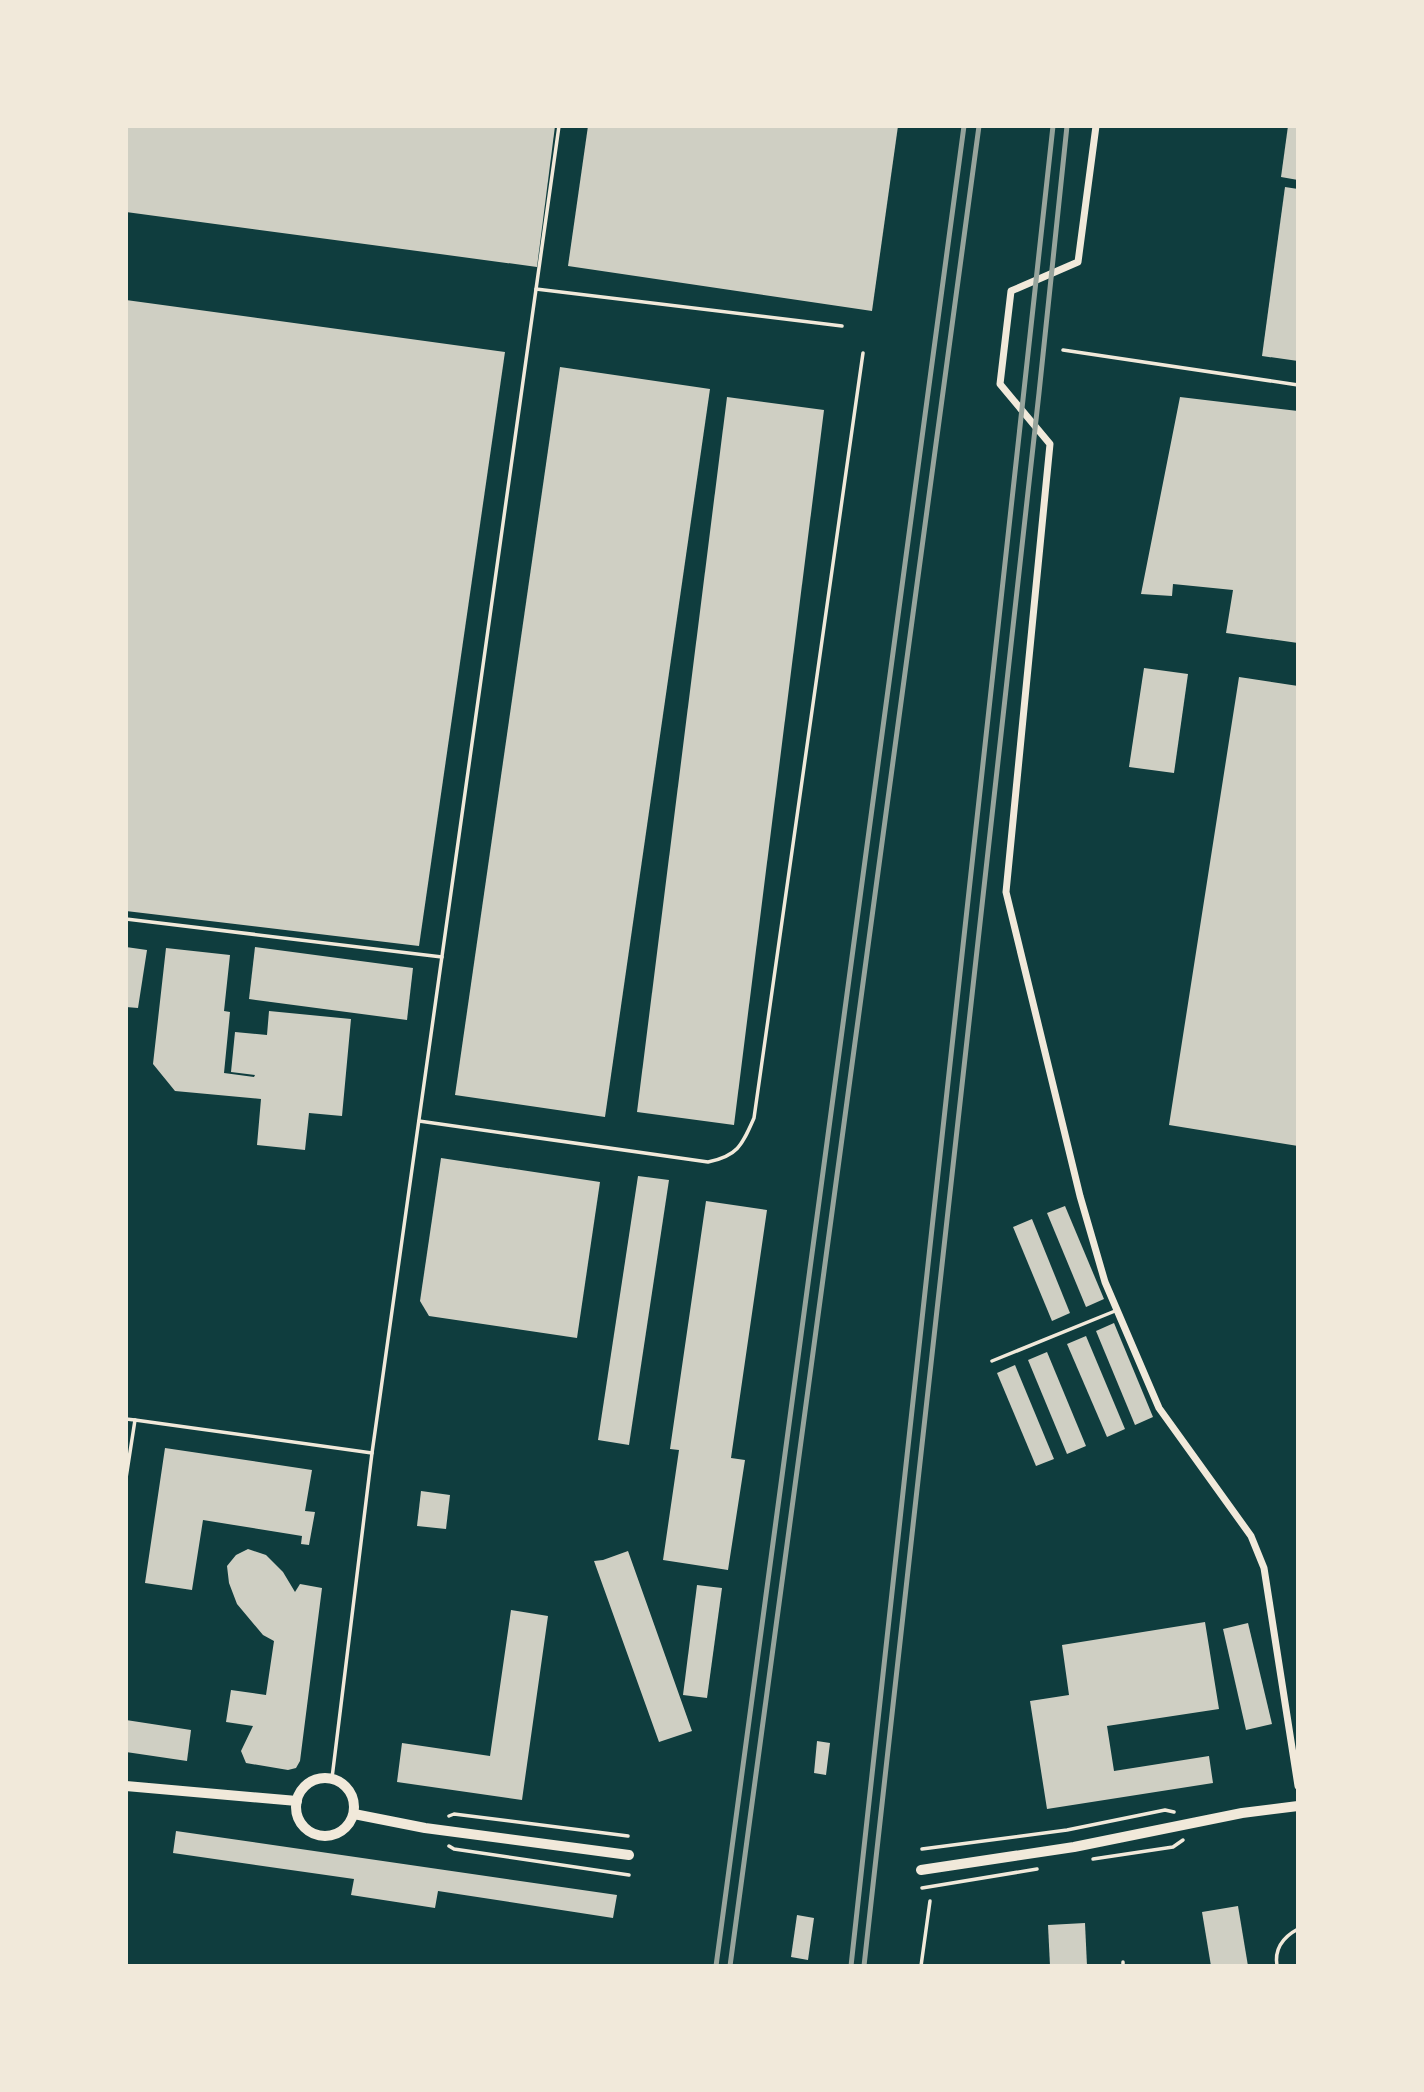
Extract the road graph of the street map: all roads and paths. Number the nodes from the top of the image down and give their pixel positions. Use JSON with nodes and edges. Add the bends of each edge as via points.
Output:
{"nodes":[{"id":1,"x":559,"y":126,"type":"edge"},
{"id":2,"x":1096,"y":126,"type":"edge"},
{"id":3,"x":536,"y":289,"type":"junction"},
{"id":4,"x":842,"y":326,"type":"dead end"},
{"id":5,"x":1063,"y":350,"type":"dead end"},
{"id":6,"x":863,"y":353,"type":"dead end"},
{"id":7,"x":1298,"y":385,"type":"edge"},
{"id":8,"x":126,"y":919,"type":"edge"},
{"id":9,"x":442,"y":957,"type":"junction"},
{"id":10,"x":419,"y":1121,"type":"junction"},
{"id":11,"x":1117,"y":1310,"type":"junction"},
{"id":12,"x":992,"y":1361,"type":"dead end"},
{"id":13,"x":126,"y":1419,"type":"edge"},
{"id":14,"x":135,"y":1420,"type":"junction"},
{"id":15,"x":372,"y":1453,"type":"junction"},
{"id":16,"x":126,"y":1478,"type":"edge"},
{"id":17,"x":1296,"y":1764,"type":"edge"},
{"id":18,"x":332,"y":1778,"type":"junction"},
{"id":19,"x":126,"y":1786,"type":"edge"},
{"id":20,"x":1298,"y":1786,"type":"edge"},
{"id":21,"x":297,"y":1801,"type":"junction"},
{"id":22,"x":1298,"y":1806,"type":"edge"},
{"id":23,"x":1177,"y":1812,"type":"dead end"},
{"id":24,"x":354,"y":1814,"type":"junction"},
{"id":25,"x":425,"y":1828,"type":"junction"},
{"id":26,"x":628,"y":1836,"type":"dead end"},
{"id":27,"x":922,"y":1849,"type":"dead end"},
{"id":28,"x":629,"y":1855,"type":"dead end"},
{"id":29,"x":921,"y":1870,"type":"dead end"},
{"id":30,"x":629,"y":1875,"type":"dead end"},
{"id":31,"x":930,"y":1901,"type":"dead end"},
{"id":32,"x":1298,"y":1929,"type":"edge"},
{"id":33,"x":921,"y":1966,"type":"edge"},
{"id":34,"x":1277,"y":1966,"type":"edge"}],
"edges":[{"from":1,"to":3,"type":"lane"},
{"from":2,"to":11,"type":"street","via":[[1078,262],[1011,291],[1000,383],[1050,444],[1006,892],[1080,1196]]},
{"from":3,"to":4,"type":"lane"},
{"from":3,"to":9,"type":"lane"},
{"from":5,"to":7,"type":"lane"},
{"from":6,"to":10,"type":"lane","via":[[754,1118],[744,1140],[728,1158],[708,1162]]},
{"from":8,"to":9,"type":"lane"},
{"from":9,"to":10,"type":"lane"},
{"from":10,"to":15,"type":"lane"},
{"from":11,"to":12,"type":"lane"},
{"from":11,"to":17,"type":"street","via":[[1159,1408],[1251,1535],[1260,1557]]},
{"from":13,"to":14,"type":"lane"},
{"from":14,"to":15,"type":"lane"},
{"from":14,"to":16,"type":"lane"},
{"from":15,"to":18,"type":"lane"},
{"from":17,"to":20,"type":"street"},
{"from":18,"to":21,"type":"street","via":[[306,1785]]},
{"from":18,"to":24,"type":"street","via":[[348,1788]]},
{"from":19,"to":21,"type":"street"},
{"from":21,"to":24,"type":"street","via":[[296,1811],[305,1829],[324,1837],[344,1831]]},
{"from":22,"to":29,"type":"street"},
{"from":23,"to":27,"type":"path","via":[[1165,1810],[1067,1830]]},
{"from":24,"to":25,"type":"street"},
{"from":25,"to":26,"type":"path","via":[[454,1814]]},
{"from":25,"to":28,"type":"street"},
{"from":25,"to":30,"type":"path","via":[[454,1849]]},
{"from":31,"to":33,"type":"lane"},
{"from":32,"to":34,"type":"lane","via":[[1281,1940]]}]}
